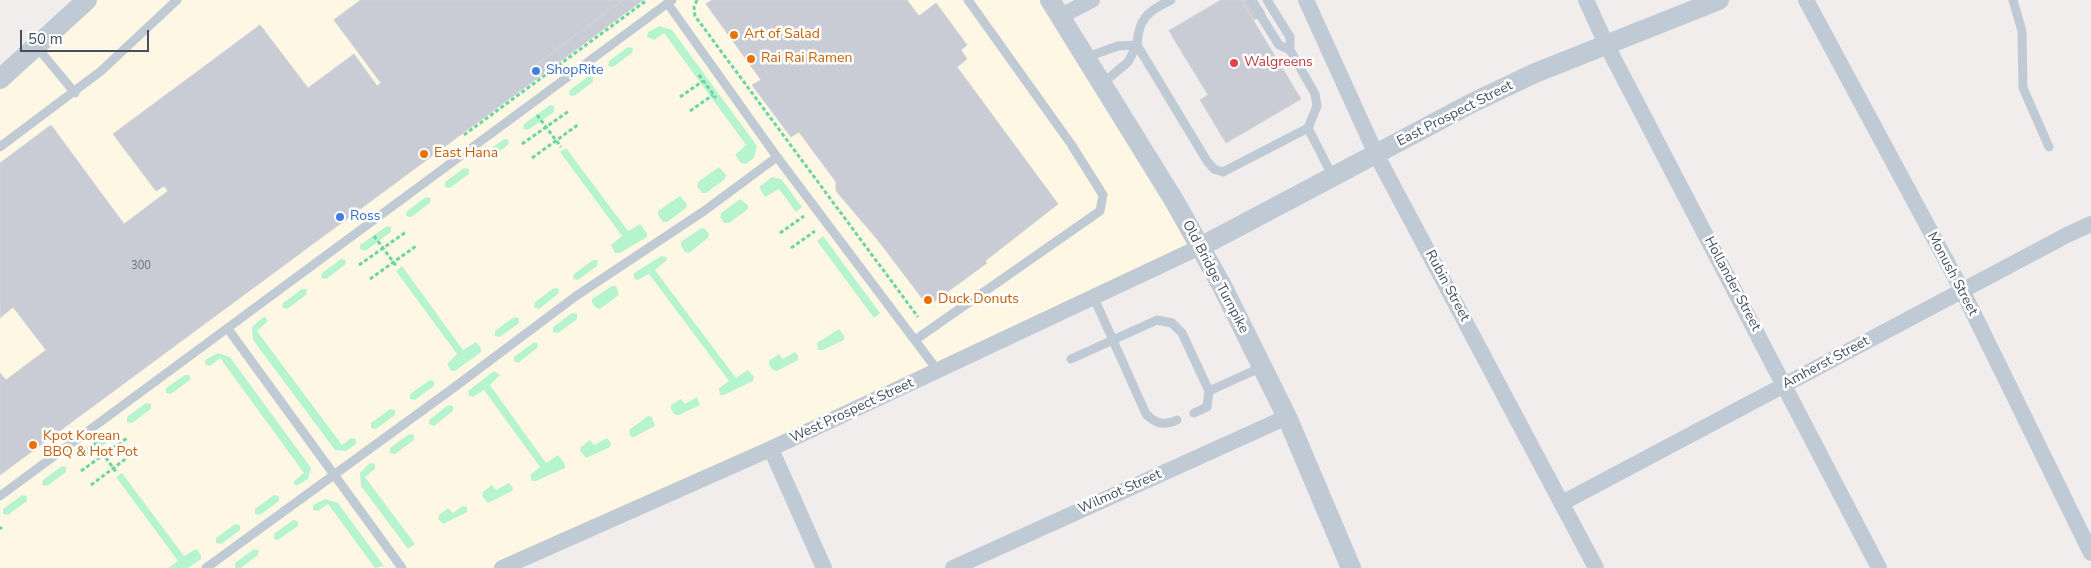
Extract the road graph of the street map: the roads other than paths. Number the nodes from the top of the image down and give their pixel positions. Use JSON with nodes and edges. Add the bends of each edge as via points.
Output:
{"nodes":[{"id":1,"x":87,"y":0,"type":"edge"},
{"id":2,"x":177,"y":0,"type":"edge"},
{"id":3,"x":968,"y":0,"type":"edge"},
{"id":4,"x":1092,"y":0,"type":"edge"},
{"id":5,"x":1171,"y":0,"type":"edge"},
{"id":6,"x":1251,"y":0,"type":"edge"},
{"id":7,"x":1267,"y":0,"type":"edge"},
{"id":8,"x":1306,"y":0,"type":"edge"},
{"id":9,"x":1586,"y":0,"type":"edge"},
{"id":10,"x":1719,"y":0,"type":"edge"},
{"id":11,"x":1806,"y":0,"type":"edge"},
{"id":12,"x":2013,"y":0,"type":"edge"},
{"id":13,"x":670,"y":2,"type":"edge"},
{"id":14,"x":1056,"y":8,"type":"edge"},
{"id":15,"x":1606,"y":44,"type":"junction"},
{"id":16,"x":1137,"y":45,"type":"junction"},
{"id":17,"x":36,"y":46,"type":"junction"},
{"id":18,"x":1290,"y":50,"type":"junction"},
{"id":19,"x":1086,"y":57,"type":"junction"},
{"id":20,"x":0,"y":79,"type":"edge"},
{"id":21,"x":1103,"y":83,"type":"junction"},
{"id":22,"x":75,"y":93,"type":"junction"},
{"id":23,"x":1308,"y":128,"type":"junction"},
{"id":24,"x":0,"y":147,"type":"edge"},
{"id":25,"x":2049,"y":147,"type":"dead end"},
{"id":26,"x":1376,"y":154,"type":"junction"},
{"id":27,"x":777,"y":157,"type":"junction"},
{"id":28,"x":1333,"y":177,"type":"junction"},
{"id":29,"x":2091,"y":224,"type":"edge"},
{"id":30,"x":1200,"y":248,"type":"junction"},
{"id":31,"x":1962,"y":290,"type":"junction"},
{"id":32,"x":1094,"y":298,"type":"junction"},
{"id":33,"x":228,"y":329,"type":"junction"},
{"id":34,"x":915,"y":340,"type":"junction"},
{"id":35,"x":1113,"y":340,"type":"junction"},
{"id":36,"x":1071,"y":359,"type":"dead end"},
{"id":37,"x":1262,"y":366,"type":"junction"},
{"id":38,"x":938,"y":371,"type":"junction"},
{"id":39,"x":1785,"y":385,"type":"junction"},
{"id":40,"x":1209,"y":392,"type":"junction"},
{"id":41,"x":1194,"y":413,"type":"dead end"},
{"id":42,"x":1287,"y":416,"type":"junction"},
{"id":43,"x":1177,"y":420,"type":"dead end"},
{"id":44,"x":771,"y":449,"type":"junction"},
{"id":45,"x":335,"y":474,"type":"junction"},
{"id":46,"x":0,"y":496,"type":"edge"},
{"id":47,"x":1562,"y":503,"type":"junction"},
{"id":48,"x":2091,"y":553,"type":"edge"},
{"id":49,"x":206,"y":568,"type":"edge"},
{"id":50,"x":402,"y":568,"type":"edge"},
{"id":51,"x":502,"y":568,"type":"edge"},
{"id":52,"x":824,"y":568,"type":"edge"},
{"id":53,"x":953,"y":568,"type":"edge"},
{"id":54,"x":1352,"y":568,"type":"edge"},
{"id":55,"x":1596,"y":568,"type":"edge"},
{"id":56,"x":1879,"y":568,"type":"edge"}],
"edges":[{"from":1,"to":17,"type":"street"},
{"from":2,"to":22,"type":"lane"},
{"from":3,"to":34,"type":"lane","via":[[1104,195],[1100,211]]},
{"from":4,"to":14,"type":"street"},
{"from":5,"to":16,"type":"lane","via":[[1144,18],[1138,29]]},
{"from":6,"to":18,"type":"lane","via":[[1279,45]]},
{"from":7,"to":18,"type":"lane","via":[[1290,37]]},
{"from":8,"to":26,"type":"street","name":"Rubin Street"},
{"from":9,"to":15,"type":"street","name":"Hollander Street"},
{"from":10,"to":15,"type":"street","name":"East Prospect Street"},
{"from":11,"to":31,"type":"street","name":"Monush Street"},
{"from":12,"to":25,"type":"lane","via":[[2022,31],[2024,88]]},
{"from":13,"to":27,"type":"lane"},
{"from":13,"to":33,"type":"lane"},
{"from":14,"to":19,"type":"street","name":"Old Bridge Turnpike"},
{"from":15,"to":26,"type":"street","name":"East Prospect Street","via":[[1535,73]]},
{"from":15,"to":39,"type":"street","name":"Hollander Street"},
{"from":16,"to":19,"type":"lane","via":[[1118,46]]},
{"from":16,"to":21,"type":"lane","via":[[1128,62]]},
{"from":16,"to":23,"type":"lane","via":[[1214,169],[1223,172],[1236,168]]},
{"from":17,"to":20,"type":"street"},
{"from":17,"to":22,"type":"lane"},
{"from":18,"to":23,"type":"lane","via":[[1315,94],[1317,106]]},
{"from":19,"to":21,"type":"street","name":"Old Bridge Turnpike"},
{"from":21,"to":30,"type":"street","name":"Old Bridge Turnpike"},
{"from":22,"to":24,"type":"lane"},
{"from":23,"to":28,"type":"lane"},
{"from":26,"to":28,"type":"street","name":"East Prospect Street"},
{"from":26,"to":47,"type":"street","name":"Rubin Street"},
{"from":27,"to":34,"type":"lane"},
{"from":27,"to":45,"type":"lane","via":[[679,228],[576,296]]},
{"from":28,"to":30,"type":"street","name":"East Prospect Street"},
{"from":29,"to":31,"type":"street","name":"Amherst Street"},
{"from":30,"to":32,"type":"street","name":"West Prospect Street"},
{"from":30,"to":37,"type":"street","name":"Old Bridge Turnpike"},
{"from":31,"to":39,"type":"street","name":"Amherst Street"},
{"from":31,"to":48,"type":"street","name":"Monush Street"},
{"from":32,"to":35,"type":"lane"},
{"from":32,"to":38,"type":"street","name":"West Prospect Street"},
{"from":33,"to":45,"type":"lane"},
{"from":33,"to":46,"type":"lane"},
{"from":34,"to":38,"type":"lane"},
{"from":35,"to":36,"type":"lane"},
{"from":35,"to":40,"type":"lane","via":[[1157,320],[1172,323],[1182,333]]},
{"from":35,"to":43,"type":"lane","via":[[1146,414],[1155,423],[1168,424]]},
{"from":37,"to":40,"type":"lane"},
{"from":37,"to":42,"type":"street","name":"Old Bridge Turnpike"},
{"from":38,"to":44,"type":"street","name":"West Prospect Street"},
{"from":39,"to":47,"type":"street","name":"Amherst Street"},
{"from":39,"to":56,"type":"street","name":"Hollander Street"},
{"from":40,"to":41,"type":"lane","via":[[1207,407]]},
{"from":42,"to":53,"type":"street","name":"Wilmot Street"},
{"from":42,"to":54,"type":"street","name":"Old Bridge Turnpike"},
{"from":44,"to":51,"type":"street","name":"West Prospect Street"},
{"from":44,"to":52,"type":"street"},
{"from":45,"to":49,"type":"lane"},
{"from":45,"to":50,"type":"lane"},
{"from":47,"to":55,"type":"street","name":"Rubin Street"}]}
